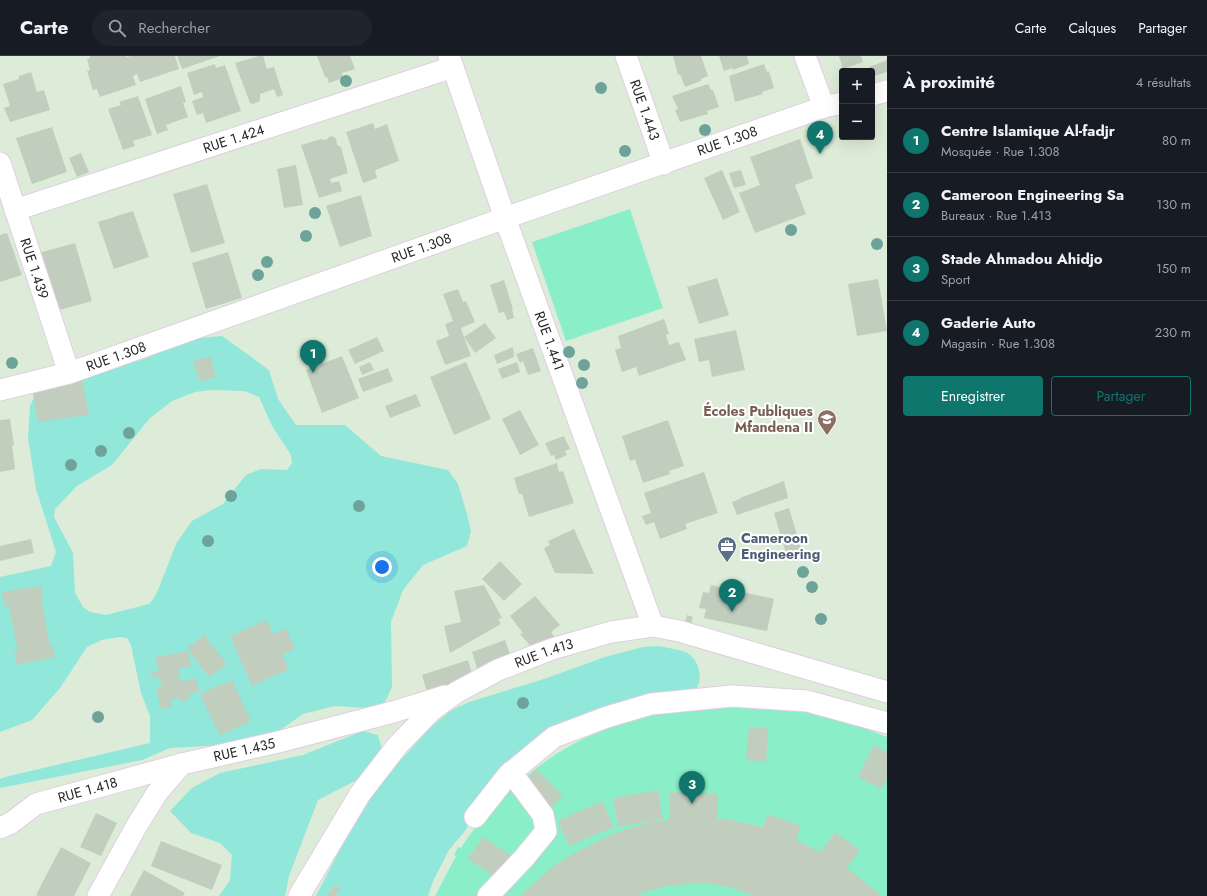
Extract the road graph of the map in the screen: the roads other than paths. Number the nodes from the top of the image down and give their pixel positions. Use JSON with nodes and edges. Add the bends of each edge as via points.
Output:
{"nodes":[{"id":1,"x":626,"y":56,"type":"edge"},
{"id":2,"x":805,"y":56,"type":"edge"},
{"id":3,"x":451,"y":62,"type":"edge"},
{"id":4,"x":887,"y":91,"type":"edge"},
{"id":5,"x":875,"y":94,"type":"edge"},
{"id":6,"x":833,"y":105,"type":"edge"},
{"id":7,"x":0,"y":163,"type":"edge"},
{"id":8,"x":664,"y":164,"type":"junction"},
{"id":9,"x":15,"y":210,"type":"junction"},
{"id":10,"x":505,"y":218,"type":"junction"},
{"id":11,"x":70,"y":373,"type":"junction"},
{"id":12,"x":0,"y":390,"type":"edge"},
{"id":13,"x":653,"y":626,"type":"junction"},
{"id":14,"x":457,"y":692,"type":"junction"},
{"id":15,"x":887,"y":692,"type":"edge"},
{"id":16,"x":887,"y":723,"type":"edge"},
{"id":17,"x":182,"y":764,"type":"junction"},
{"id":18,"x":511,"y":772,"type":"junction"},
{"id":19,"x":475,"y":817,"type":"dead end"},
{"id":20,"x":0,"y":828,"type":"edge"},
{"id":21,"x":98,"y":896,"type":"edge"},
{"id":22,"x":299,"y":896,"type":"edge"},
{"id":23,"x":488,"y":896,"type":"edge"}],
"edges":[{"from":1,"to":8,"type":"street","name":"RUE 1.443"},
{"from":2,"to":6,"type":"street"},
{"from":3,"to":9,"type":"street","name":"RUE 1.424"},
{"from":3,"to":10,"type":"street","name":"RUE 1.441"},
{"from":4,"to":5,"type":"street"},
{"from":6,"to":8,"type":"street","name":"RUE 1.308"},
{"from":7,"to":9,"type":"street","name":"RUE 1.439"},
{"from":8,"to":10,"type":"street","name":"RUE 1.308"},
{"from":9,"to":11,"type":"street","name":"RUE 1.439"},
{"from":10,"to":11,"type":"street","name":"RUE 1.308"},
{"from":10,"to":13,"type":"street","name":"RUE 1.441"},
{"from":11,"to":12,"type":"street","name":"RUE 1.308"},
{"from":13,"to":14,"type":"street","name":"RUE 1.413","via":[[611,632],[552,649],[498,670]]},
{"from":13,"to":15,"type":"street","name":"RUE 1.413","via":[[679,631]]},
{"from":14,"to":17,"type":"street","name":"RUE 1.435","via":[[393,712]]},
{"from":14,"to":22,"type":"street","name":"RUE 1.413","via":[[432,710],[397,746],[360,794]]},
{"from":16,"to":18,"type":"street","via":[[807,701],[732,696],[651,704],[554,737]]},
{"from":17,"to":20,"type":"street","name":"RUE 1.418","via":[[36,804]]},
{"from":17,"to":21,"type":"street","via":[[157,793]]},
{"from":18,"to":19,"type":"street"},
{"from":18,"to":23,"type":"street","via":[[543,815],[546,831]]}]}
